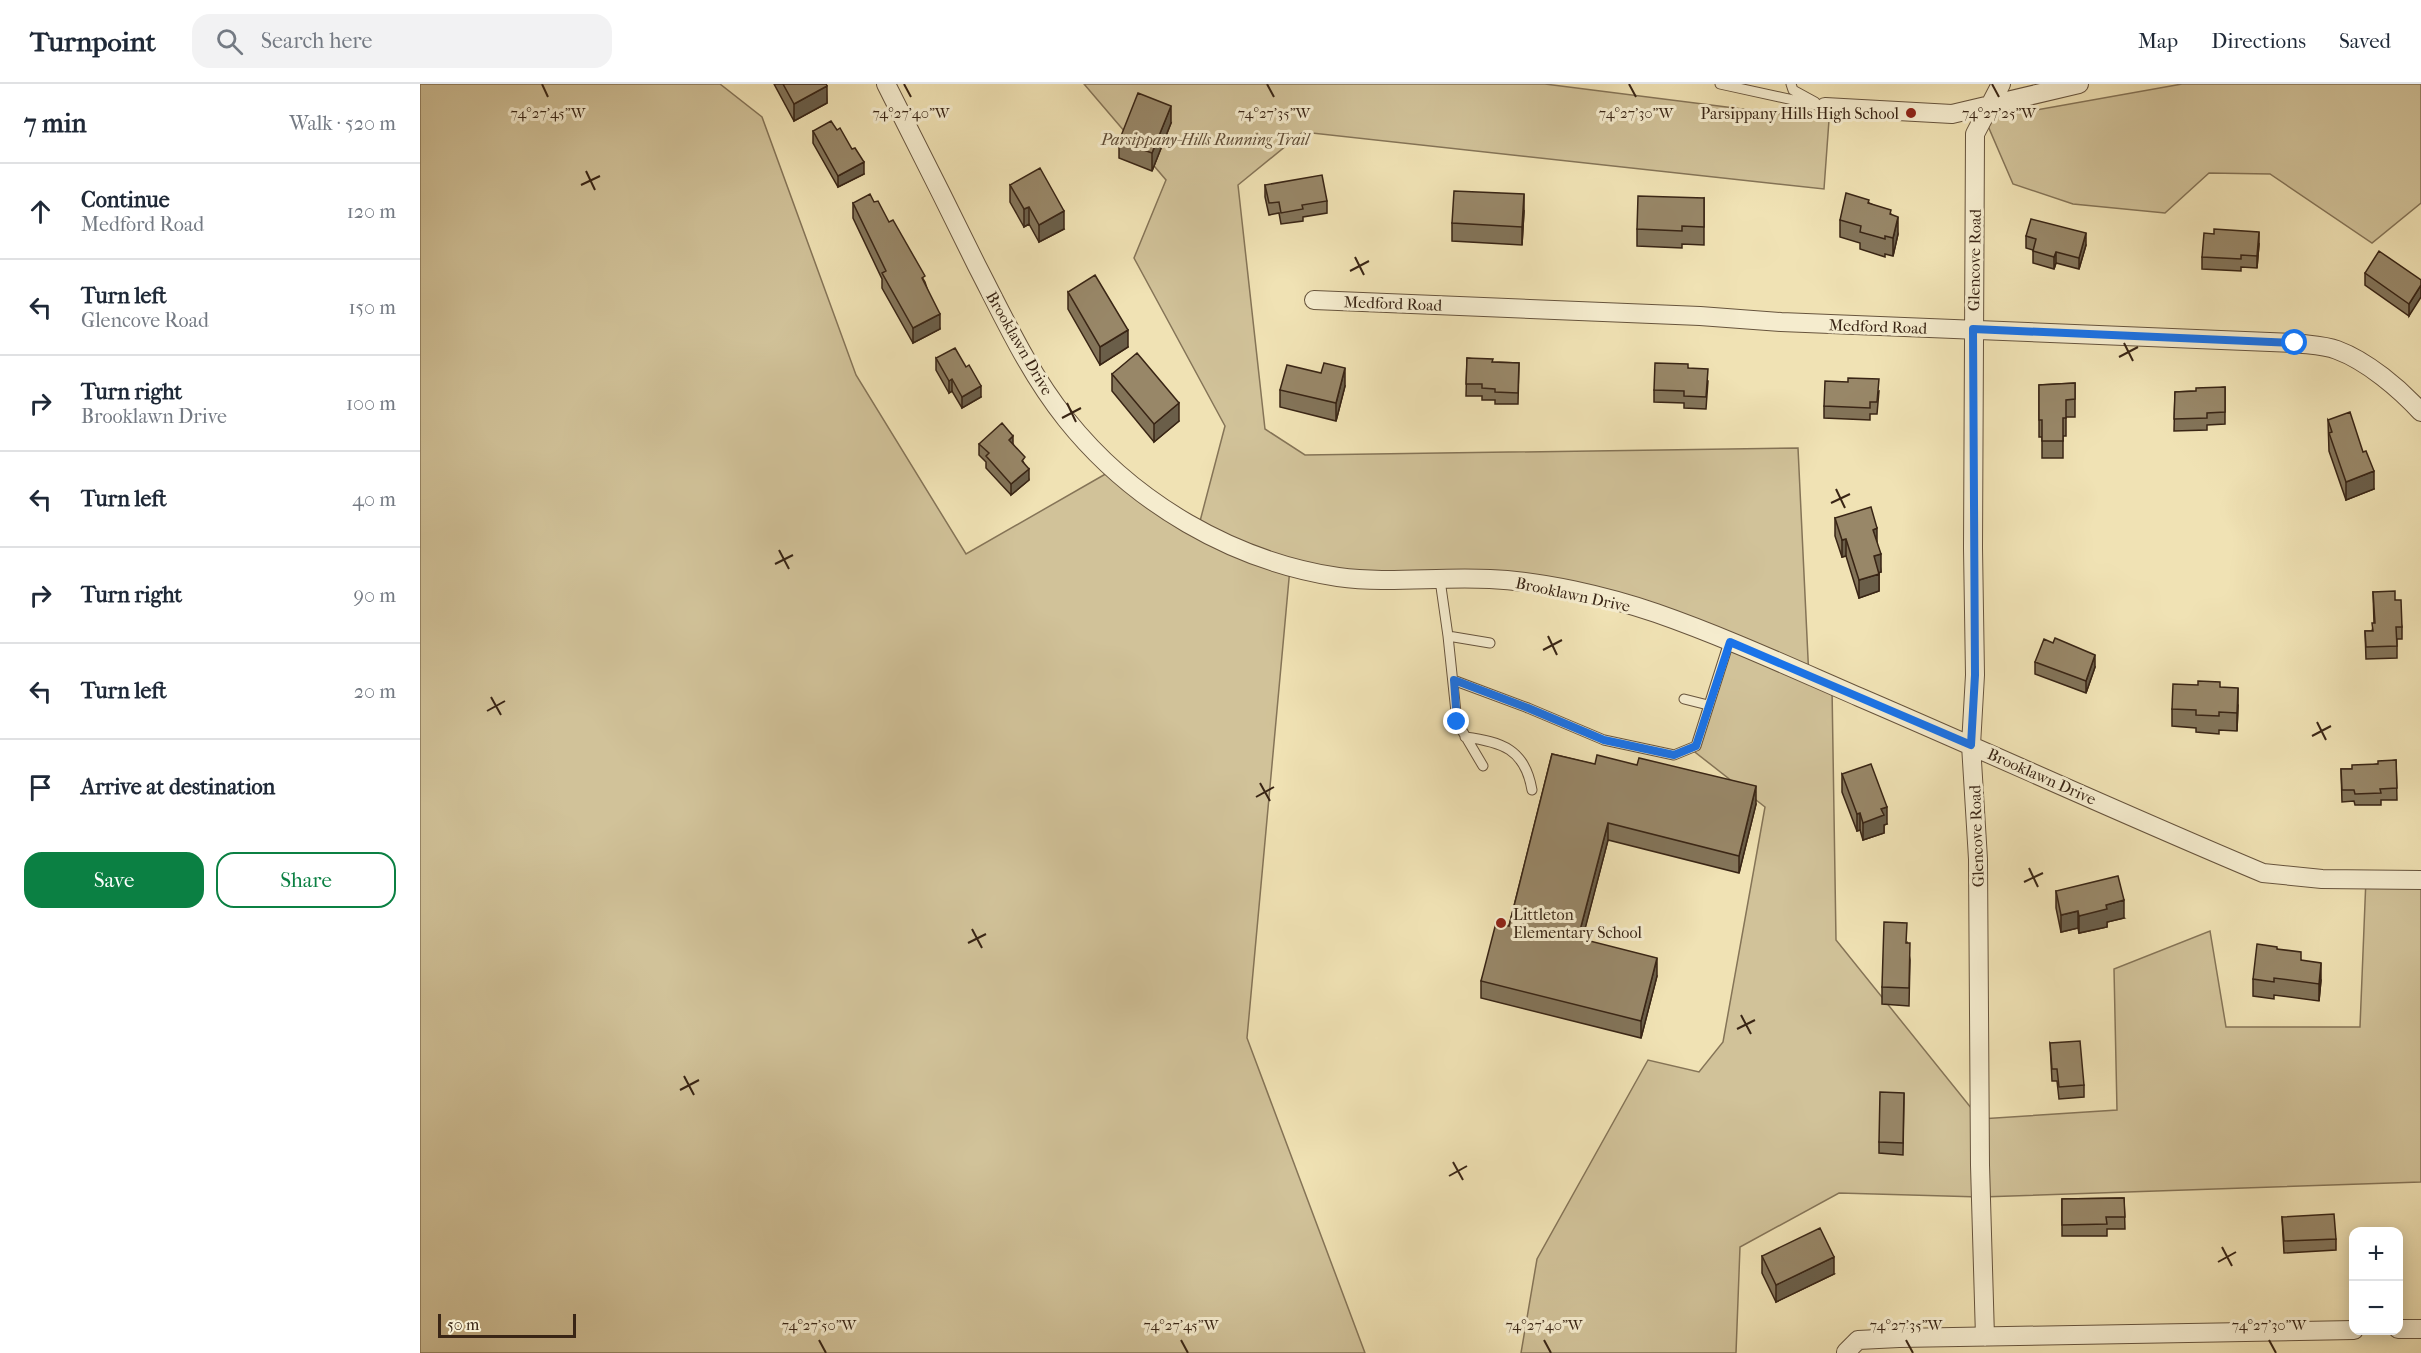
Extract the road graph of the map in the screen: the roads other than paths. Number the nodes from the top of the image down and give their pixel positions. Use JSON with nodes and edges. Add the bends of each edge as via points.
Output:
{"nodes":[{"id":1,"x":886,"y":84,"type":"edge"},
{"id":2,"x":1720,"y":84,"type":"edge"},
{"id":3,"x":1791,"y":84,"type":"edge"},
{"id":4,"x":2001,"y":84,"type":"edge"},
{"id":5,"x":2079,"y":84,"type":"edge"},
{"id":6,"x":1990,"y":105,"type":"junction"},
{"id":7,"x":1825,"y":107,"type":"junction"},
{"id":8,"x":1314,"y":300,"type":"dead end"},
{"id":9,"x":1973,"y":329,"type":"junction"},
{"id":10,"x":2421,"y":412,"type":"edge"},
{"id":11,"x":1440,"y":580,"type":"junction"},
{"id":12,"x":1449,"y":636,"type":"junction"},
{"id":13,"x":1730,"y":642,"type":"junction"},
{"id":14,"x":1490,"y":643,"type":"dead end"},
{"id":15,"x":1454,"y":680,"type":"junction"},
{"id":16,"x":1684,"y":699,"type":"dead end"},
{"id":17,"x":1708,"y":705,"type":"junction"},
{"id":18,"x":1465,"y":737,"type":"junction"},
{"id":19,"x":1971,"y":745,"type":"junction"},
{"id":20,"x":1483,"y":766,"type":"dead end"},
{"id":21,"x":1532,"y":790,"type":"dead end"},
{"id":22,"x":2421,"y":880,"type":"edge"},
{"id":23,"x":2403,"y":1329,"type":"edge"},
{"id":24,"x":2421,"y":1329,"type":"edge"},
{"id":25,"x":2349,"y":1330,"type":"edge"},
{"id":26,"x":1985,"y":1337,"type":"junction"},
{"id":27,"x":1846,"y":1352,"type":"edge"}],
"edges":[{"from":1,"to":11,"type":"street","name":"Brooklawn Drive","via":[[1007,325],[1040,382],[1067,420],[1123,478],[1192,527],[1289,567],[1384,582]]},
{"from":2,"to":7,"type":"lane"},
{"from":3,"to":7,"type":"lane","via":[[1793,90]]},
{"from":4,"to":6,"type":"street","name":"Glencove Road"},
{"from":5,"to":6,"type":"street"},
{"from":6,"to":7,"type":"street","via":[[1952,114]]},
{"from":6,"to":9,"type":"street","name":"Glencove Road","via":[[1975,134]]},
{"from":8,"to":9,"type":"street","name":"Medford Road"},
{"from":9,"to":10,"type":"street","name":"Medford Road","via":[[2320,346],[2339,350],[2385,378]]},
{"from":9,"to":19,"type":"street","name":"Glencove Road","via":[[1975,675]]},
{"from":11,"to":12,"type":"lane"},
{"from":11,"to":13,"type":"street","name":"Brooklawn Drive","via":[[1490,579],[1576,592],[1654,612]]},
{"from":12,"to":14,"type":"lane"},
{"from":12,"to":15,"type":"lane"},
{"from":13,"to":17,"type":"lane"},
{"from":13,"to":19,"type":"street","name":"Brooklawn Drive"},
{"from":15,"to":17,"type":"lane","via":[[1604,740],[1674,755],[1696,746]]},
{"from":15,"to":18,"type":"lane","via":[[1457,722]]},
{"from":16,"to":17,"type":"lane"},
{"from":18,"to":20,"type":"lane"},
{"from":18,"to":21,"type":"lane","via":[[1500,743],[1513,752],[1530,776]]},
{"from":19,"to":22,"type":"street","name":"Brooklawn Drive","via":[[2263,873],[2322,879]]},
{"from":19,"to":26,"type":"street","name":"Glencove Road","via":[[1978,859]]},
{"from":23,"to":24,"type":"street"},
{"from":25,"to":26,"type":"street"},
{"from":26,"to":27,"type":"street","via":[[1858,1340]]}]}
